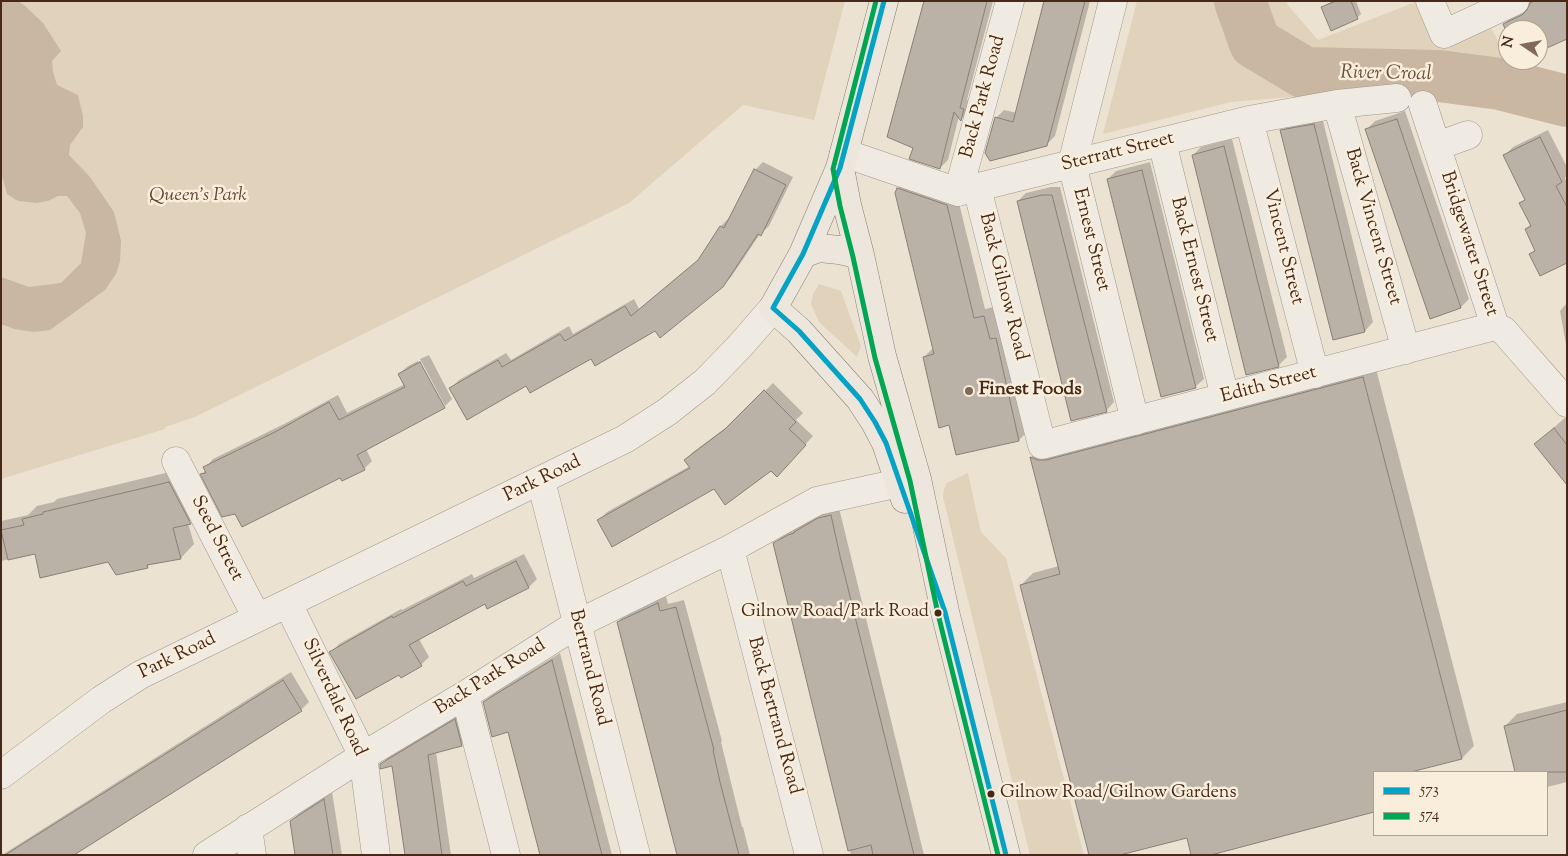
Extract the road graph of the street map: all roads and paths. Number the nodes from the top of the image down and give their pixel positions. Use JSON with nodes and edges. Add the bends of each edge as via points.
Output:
{"nodes":[{"id":1,"x":884,"y":1,"type":"edge"},
{"id":2,"x":1010,"y":1,"type":"edge"},
{"id":3,"x":1113,"y":1,"type":"edge"},
{"id":4,"x":1430,"y":1,"type":"edge"},
{"id":5,"x":1515,"y":1,"type":"edge"},
{"id":6,"x":1397,"y":98,"type":"dead end"},
{"id":7,"x":1337,"y":104,"type":"junction"},
{"id":8,"x":1424,"y":105,"type":"dead end"},
{"id":9,"x":1250,"y":120,"type":"junction"},
{"id":10,"x":1468,"y":135,"type":"dead end"},
{"id":11,"x":1162,"y":142,"type":"junction"},
{"id":12,"x":1437,"y":146,"type":"junction"},
{"id":13,"x":842,"y":161,"type":"junction"},
{"id":14,"x":1072,"y":164,"type":"junction"},
{"id":15,"x":967,"y":190,"type":"junction"},
{"id":16,"x":803,"y":254,"type":"junction"},
{"id":17,"x":860,"y":255,"type":"junction"},
{"id":18,"x":773,"y":308,"type":"junction"},
{"id":19,"x":1495,"y":326,"type":"junction"},
{"id":20,"x":1406,"y":350,"type":"junction"},
{"id":21,"x":1315,"y":374,"type":"junction"},
{"id":22,"x":1225,"y":397,"type":"junction"},
{"id":23,"x":1567,"y":403,"type":"edge"},
{"id":24,"x":1134,"y":421,"type":"junction"},
{"id":25,"x":1042,"y":445,"type":"joint"},
{"id":26,"x":176,"y":461,"type":"dead end"},
{"id":27,"x":541,"y":481,"type":"junction"},
{"id":28,"x":899,"y":484,"type":"junction"},
{"id":29,"x":730,"y":549,"type":"junction"},
{"id":30,"x":288,"y":604,"type":"junction"},
{"id":31,"x":944,"y":612,"type":"junction"},
{"id":32,"x":257,"y":618,"type":"junction"},
{"id":33,"x":577,"y":624,"type":"junction"},
{"id":34,"x":465,"y":695,"type":"junction"},
{"id":35,"x":363,"y":756,"type":"junction"},
{"id":36,"x":1,"y":776,"type":"edge"},
{"id":37,"x":248,"y":828,"type":"junction"},
{"id":38,"x":207,"y":855,"type":"edge"},
{"id":39,"x":252,"y":855,"type":"edge"},
{"id":40,"x":376,"y":855,"type":"edge"},
{"id":41,"x":506,"y":855,"type":"edge"},
{"id":42,"x":636,"y":855,"type":"edge"},
{"id":43,"x":809,"y":855,"type":"edge"},
{"id":44,"x":1006,"y":855,"type":"edge"}],
"edges":[{"from":1,"to":13,"type":"main road","name":"Park Road"},
{"from":2,"to":15,"type":"street","name":"Back Park Road"},
{"from":3,"to":14,"type":"street","name":"Ernest Street"},
{"from":4,"to":5,"type":"street","via":[[1444,34]]},
{"from":6,"to":7,"type":"street","name":"Sterratt Street"},
{"from":7,"to":9,"type":"street","name":"Sterratt Street"},
{"from":7,"to":20,"type":"street","name":"Back Vincent Street"},
{"from":8,"to":12,"type":"street","name":"Bridgewater Street"},
{"from":9,"to":11,"type":"street","name":"Sterratt Street"},
{"from":9,"to":21,"type":"street","name":"Vincent Street"},
{"from":10,"to":12,"type":"street","name":"Bridgewater Street"},
{"from":11,"to":14,"type":"street","name":"Sterratt Street"},
{"from":11,"to":22,"type":"street","name":"Back Ernest Street"},
{"from":12,"to":19,"type":"street","name":"Bridgewater Street"},
{"from":13,"to":15,"type":"street"},
{"from":13,"to":16,"type":"main road","name":"Park Road"},
{"from":13,"to":17,"type":"main road","via":[[847,205]]},
{"from":14,"to":15,"type":"street","name":"Sterratt Street"},
{"from":14,"to":24,"type":"street","name":"Ernest Street"},
{"from":15,"to":25,"type":"street","name":"Back Gilnow Road"},
{"from":16,"to":17,"type":"main road","via":[[819,248]]},
{"from":16,"to":18,"type":"main road","name":"Park Road"},
{"from":17,"to":31,"type":"main road","via":[[882,356],[917,479]]},
{"from":18,"to":27,"type":"street","name":"Park Road","via":[[705,382],[667,412],[626,439]]},
{"from":18,"to":28,"type":"main road","via":[[799,330],[860,398],[886,443]]},
{"from":19,"to":20,"type":"street","name":"Edith Street"},
{"from":19,"to":23,"type":"street","name":"Bridgewater Street","via":[[1504,331]]},
{"from":20,"to":21,"type":"street","name":"Edith Street"},
{"from":21,"to":22,"type":"street","name":"Edith Street"},
{"from":22,"to":24,"type":"street","name":"Edith Street"},
{"from":24,"to":25,"type":"street","name":"Edith Street"},
{"from":26,"to":32,"type":"street","name":"Seed Street"},
{"from":27,"to":30,"type":"street","name":"Park Road"},
{"from":27,"to":33,"type":"street","name":"Bertrand Road"},
{"from":28,"to":29,"type":"street","name":"Back Park Road","via":[[817,501]]},
{"from":28,"to":31,"type":"main road"},
{"from":29,"to":33,"type":"street","name":"Back Park Road"},
{"from":29,"to":43,"type":"street","name":"Back Bertrand Road"},
{"from":30,"to":32,"type":"street","name":"Park Road"},
{"from":30,"to":35,"type":"street","name":"Silverdale Road"},
{"from":31,"to":44,"type":"main road"},
{"from":32,"to":36,"type":"street","name":"Park Road","via":[[140,675],[101,700]]},
{"from":33,"to":34,"type":"street","name":"Back Park Road"},
{"from":33,"to":42,"type":"street","name":"Bertrand Road"},
{"from":34,"to":35,"type":"street","name":"Back Park Road"},
{"from":34,"to":41,"type":"street"},
{"from":35,"to":37,"type":"street","name":"Back Park Road"},
{"from":35,"to":40,"type":"street","name":"Silverdale Road"},
{"from":37,"to":38,"type":"street","name":"Back Park Road"},
{"from":37,"to":39,"type":"street"}]}
